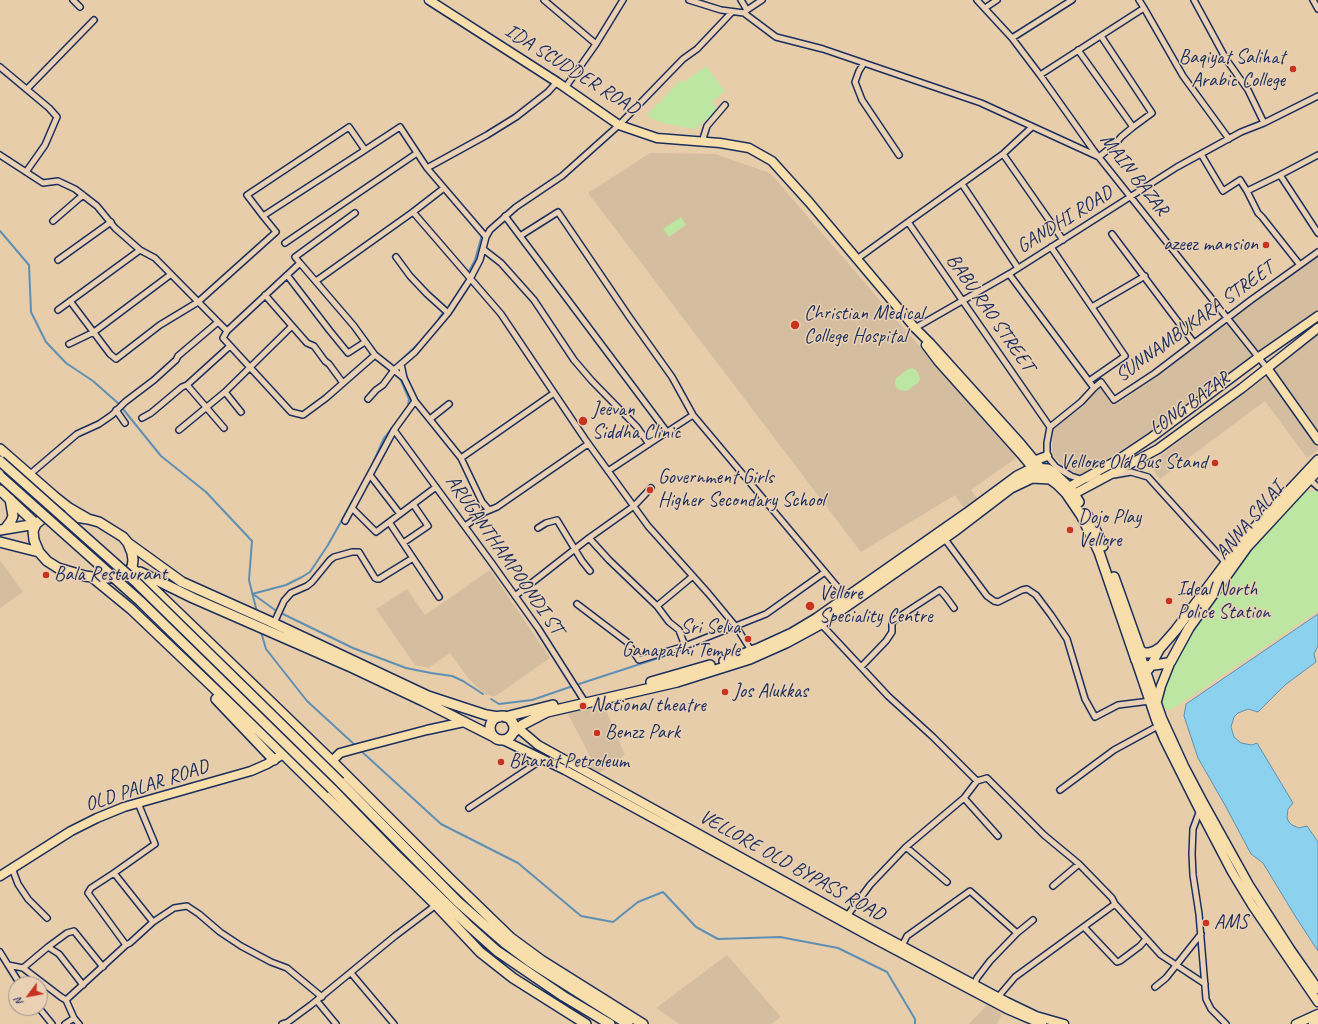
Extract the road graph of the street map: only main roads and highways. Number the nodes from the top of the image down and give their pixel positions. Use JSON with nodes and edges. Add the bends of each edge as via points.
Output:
{"nodes":[{"id":1,"x":429,"y":0,"type":"edge"},
{"id":2,"x":1318,"y":316,"type":"edge"},
{"id":3,"x":1318,"y":328,"type":"edge"},
{"id":4,"x":1267,"y":368,"type":"junction"},
{"id":5,"x":1318,"y":440,"type":"edge"},
{"id":6,"x":0,"y":449,"type":"edge"},
{"id":7,"x":1047,"y":456,"type":"road end"},
{"id":8,"x":0,"y":460,"type":"edge"},
{"id":9,"x":1318,"y":460,"type":"edge"},
{"id":10,"x":1034,"y":465,"type":"junction"},
{"id":11,"x":1318,"y":470,"type":"edge"},
{"id":12,"x":0,"y":476,"type":"edge"},
{"id":13,"x":1040,"y":478,"type":"junction"},
{"id":14,"x":1050,"y":479,"type":"junction"},
{"id":15,"x":0,"y":490,"type":"edge"},
{"id":16,"x":1072,"y":490,"type":"junction"},
{"id":17,"x":10,"y":499,"type":"junction"},
{"id":18,"x":88,"y":519,"type":"junction"},
{"id":19,"x":36,"y":524,"type":"junction"},
{"id":20,"x":3,"y":530,"type":"edge"},
{"id":21,"x":0,"y":542,"type":"edge"},
{"id":22,"x":128,"y":543,"type":"junction"},
{"id":23,"x":39,"y":552,"type":"junction"},
{"id":24,"x":132,"y":568,"type":"junction"},
{"id":25,"x":92,"y":577,"type":"junction"},
{"id":26,"x":270,"y":625,"type":"junction"},
{"id":27,"x":151,"y":628,"type":"junction"},
{"id":28,"x":1138,"y":646,"type":"junction"},
{"id":29,"x":1161,"y":647,"type":"junction"},
{"id":30,"x":753,"y":654,"type":"junction"},
{"id":31,"x":1134,"y":655,"type":"junction"},
{"id":32,"x":1171,"y":661,"type":"junction"},
{"id":33,"x":1148,"y":668,"type":"junction"},
{"id":34,"x":584,"y":700,"type":"junction"},
{"id":35,"x":1153,"y":702,"type":"junction"},
{"id":36,"x":464,"y":722,"type":"junction"},
{"id":37,"x":510,"y":724,"type":"junction"},
{"id":38,"x":494,"y":737,"type":"junction"},
{"id":39,"x":503,"y":740,"type":"junction"},
{"id":40,"x":283,"y":754,"type":"junction"},
{"id":41,"x":274,"y":760,"type":"junction"},
{"id":42,"x":332,"y":761,"type":"junction"},
{"id":43,"x":0,"y":876,"type":"edge"},
{"id":44,"x":1318,"y":989,"type":"edge"},
{"id":45,"x":1318,"y":1002,"type":"edge"},
{"id":46,"x":1318,"y":1014,"type":"edge"},
{"id":47,"x":1318,"y":1022,"type":"edge"},
{"id":48,"x":586,"y":1024,"type":"edge"},
{"id":49,"x":610,"y":1024,"type":"edge"},
{"id":50,"x":628,"y":1024,"type":"edge"},
{"id":51,"x":643,"y":1024,"type":"edge"},
{"id":52,"x":1042,"y":1024,"type":"edge"},
{"id":53,"x":1064,"y":1024,"type":"edge"},
{"id":54,"x":1296,"y":1024,"type":"edge"},
{"id":55,"x":1313,"y":1024,"type":"edge"}],
"edges":[{"from":1,"to":10,"type":"main road","name":"IDA SCUDDER ROAD","via":[[620,125],[657,138],[749,148],[772,161],[914,328],[938,362]]},
{"from":2,"to":16,"type":"main road","via":[[1152,437],[1083,480]]},
{"from":3,"to":4,"type":"main road","name":"LONG BAZAR"},
{"from":4,"to":5,"type":"main road"},
{"from":4,"to":16,"type":"main road","name":"LONG BAZAR","via":[[1158,449],[1108,476]]},
{"from":6,"to":18,"type":"highway","via":[[54,497]]},
{"from":7,"to":10,"type":"main road"},
{"from":8,"to":50,"type":"highway","bridge":true,"via":[[137,583],[458,902],[530,962]]},
{"from":9,"to":29,"type":"highway","name":"ANNA SALAI","via":[[1244,539]]},
{"from":10,"to":13,"type":"main road"},
{"from":10,"to":14,"type":"main road"},
{"from":10,"to":16,"type":"highway","via":[[1048,469]]},
{"from":10,"to":30,"type":"highway","via":[[817,618]]},
{"from":11,"to":32,"type":"highway","name":"ANNA SALAI","via":[[1247,547],[1189,628]]},
{"from":12,"to":49,"type":"highway","bridge":true,"via":[[140,601],[469,926],[497,951]]},
{"from":13,"to":14,"type":"highway"},
{"from":13,"to":30,"type":"highway","via":[[1032,478],[1011,488],[821,624],[786,643]]},
{"from":14,"to":31,"type":"highway","via":[[1058,485],[1081,515],[1099,552]]},
{"from":15,"to":17,"type":"highway"},
{"from":16,"to":28,"type":"highway","via":[[1095,529],[1106,554]]},
{"from":17,"to":19,"type":"highway"},
{"from":17,"to":20,"type":"highway","via":[[13,516]]},
{"from":18,"to":19,"type":"highway","via":[[52,516]]},
{"from":18,"to":22,"type":"highway","via":[[115,531]]},
{"from":19,"to":20,"type":"highway"},
{"from":19,"to":23,"type":"highway","via":[[33,531]]},
{"from":21,"to":23,"type":"highway"},
{"from":22,"to":24,"type":"highway","via":[[133,560]]},
{"from":22,"to":26,"type":"highway","via":[[182,582]]},
{"from":23,"to":25,"type":"highway","via":[[58,568]]},
{"from":24,"to":25,"type":"highway","via":[[110,578]]},
{"from":24,"to":26,"type":"highway","via":[[193,598]]},
{"from":24,"to":42,"type":"highway"},
{"from":25,"to":27,"type":"highway"},
{"from":26,"to":36,"type":"highway"},
{"from":26,"to":37,"type":"highway","via":[[428,696]]},
{"from":27,"to":40,"type":"highway"},
{"from":27,"to":41,"type":"highway"},
{"from":28,"to":29,"type":"highway","via":[[1144,653],[1149,654]]},
{"from":28,"to":33,"type":"main road"},
{"from":29,"to":33,"type":"main road"},
{"from":30,"to":34,"type":"highway","via":[[678,682]]},
{"from":31,"to":33,"type":"highway","via":[[1138,663]]},
{"from":31,"to":35,"type":"main road"},
{"from":32,"to":33,"type":"highway"},
{"from":32,"to":35,"type":"main road"},
{"from":33,"to":35,"type":"main road","via":[[1146,681]]},
{"from":34,"to":37,"type":"highway"},
{"from":34,"to":37,"type":"highway"},
{"from":35,"to":44,"type":"main road","via":[[1242,874]]},
{"from":35,"to":45,"type":"main road","via":[[1158,726],[1164,739],[1232,872]]},
{"from":36,"to":38,"type":"highway"},
{"from":36,"to":42,"type":"main road","via":[[340,753]]},
{"from":37,"to":38,"type":"highway","via":[[496,718],[491,730]]},
{"from":37,"to":39,"type":"highway","via":[[509,738]]},
{"from":37,"to":53,"type":"main road","name":"VELLORE OLD BYPASS ROAD","via":[[568,763],[974,985],[1036,1016]]},
{"from":38,"to":39,"type":"highway"},
{"from":39,"to":52,"type":"main road","name":"VELLORE OLD BYPASS ROAD","via":[[667,825],[871,937],[1008,1009]]},
{"from":40,"to":41,"type":"main road","name":"OLD PALAR ROAD"},
{"from":40,"to":48,"type":"highway","via":[[480,952],[513,978]]},
{"from":41,"to":43,"type":"main road","name":"OLD PALAR ROAD","via":[[251,771],[124,807],[97,818],[71,831]]},
{"from":42,"to":51,"type":"highway","via":[[450,880],[512,938],[541,960]]},
{"from":46,"to":54,"type":"main road"},
{"from":47,"to":55,"type":"main road"}]}
